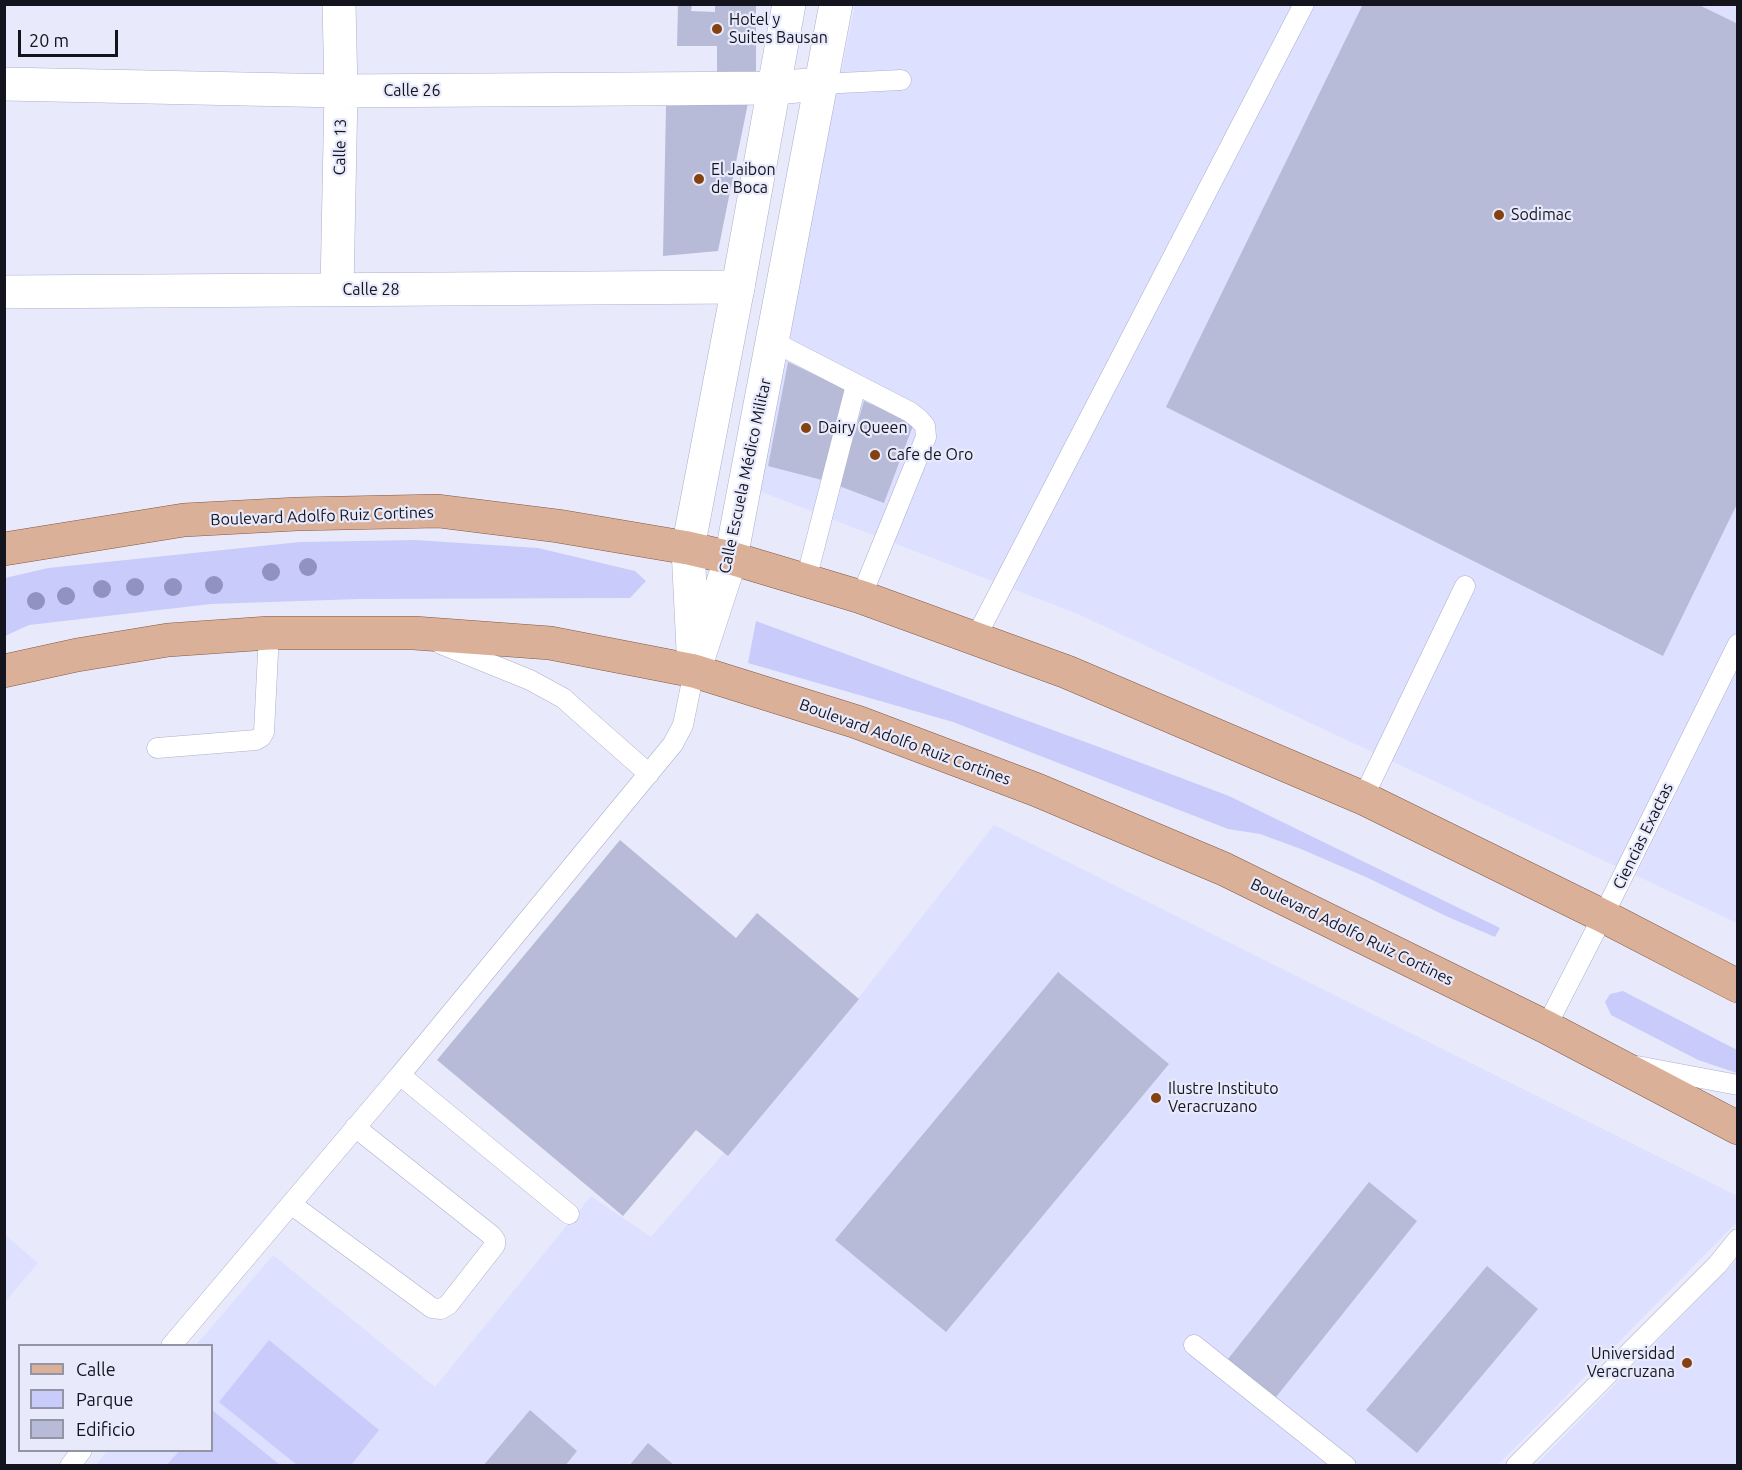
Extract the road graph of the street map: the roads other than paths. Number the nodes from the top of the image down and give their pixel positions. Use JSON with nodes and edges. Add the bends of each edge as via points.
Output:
{"nodes":[{"id":1,"x":339,"y":4,"type":"edge"},
{"id":2,"x":789,"y":4,"type":"edge"},
{"id":3,"x":836,"y":4,"type":"edge"},
{"id":4,"x":1304,"y":4,"type":"edge"},
{"id":5,"x":900,"y":80,"type":"dead end"},
{"id":6,"x":4,"y":84,"type":"edge"},
{"id":7,"x":820,"y":84,"type":"junction"},
{"id":8,"x":774,"y":88,"type":"junction"},
{"id":9,"x":341,"y":92,"type":"junction"},
{"id":10,"x":738,"y":287,"type":"junction"},
{"id":11,"x":337,"y":290,"type":"junction"},
{"id":12,"x":4,"y":292,"type":"edge"},
{"id":13,"x":772,"y":341,"type":"junction"},
{"id":14,"x":856,"y":385,"type":"junction"},
{"id":15,"x":688,"y":548,"type":"junction"},
{"id":16,"x":4,"y":549,"type":"edge"},
{"id":17,"x":731,"y":558,"type":"junction"},
{"id":18,"x":806,"y":580,"type":"junction"},
{"id":19,"x":1465,"y":586,"type":"dead end"},
{"id":20,"x":861,"y":597,"type":"junction"},
{"id":21,"x":269,"y":633,"type":"junction"},
{"id":22,"x":414,"y":633,"type":"junction"},
{"id":23,"x":976,"y":637,"type":"junction"},
{"id":24,"x":1737,"y":644,"type":"edge"},
{"id":25,"x":694,"y":670,"type":"junction"},
{"id":26,"x":4,"y":671,"type":"edge"},
{"id":27,"x":157,"y":748,"type":"dead end"},
{"id":28,"x":649,"y":774,"type":"junction"},
{"id":29,"x":1363,"y":798,"type":"junction"},
{"id":30,"x":1603,"y":916,"type":"junction"},
{"id":31,"x":1737,"y":986,"type":"edge"},
{"id":32,"x":1546,"y":1027,"type":"junction"},
{"id":33,"x":1614,"y":1062,"type":"junction"},
{"id":34,"x":400,"y":1075,"type":"junction"},
{"id":35,"x":1737,"y":1085,"type":"edge"},
{"id":36,"x":355,"y":1128,"type":"junction"},
{"id":37,"x":1737,"y":1128,"type":"edge"},
{"id":38,"x":291,"y":1204,"type":"junction"},
{"id":39,"x":569,"y":1214,"type":"dead end"},
{"id":40,"x":1737,"y":1239,"type":"edge"},
{"id":41,"x":173,"y":1344,"type":"edge"},
{"id":42,"x":1194,"y":1345,"type":"dead end"},
{"id":43,"x":80,"y":1452,"type":"edge"},
{"id":44,"x":69,"y":1466,"type":"edge"},
{"id":45,"x":1346,"y":1466,"type":"edge"},
{"id":46,"x":1516,"y":1466,"type":"edge"}],
"edges":[{"from":1,"to":9,"type":"street","name":"Calle 13"},
{"from":2,"to":8,"type":"street"},
{"from":3,"to":7,"type":"street","name":"Calle Escuela Médico Militar"},
{"from":4,"to":23,"type":"lane"},
{"from":5,"to":7,"type":"lane"},
{"from":6,"to":9,"type":"street","name":"Calle 26"},
{"from":7,"to":8,"type":"street","name":"Calle 26"},
{"from":7,"to":13,"type":"street","name":"Calle Escuela Médico Militar"},
{"from":8,"to":9,"type":"street","name":"Calle 26"},
{"from":8,"to":10,"type":"street"},
{"from":9,"to":11,"type":"street","name":"Calle 13"},
{"from":10,"to":11,"type":"street","name":"Calle 28"},
{"from":10,"to":15,"type":"street"},
{"from":11,"to":12,"type":"street","name":"Calle 28"},
{"from":13,"to":14,"type":"lane"},
{"from":13,"to":17,"type":"street","name":"Calle Escuela Médico Militar"},
{"from":14,"to":18,"type":"lane"},
{"from":14,"to":20,"type":"lane","via":[[910,412],[926,426],[926,437]]},
{"from":15,"to":16,"type":"main road","name":"Boulevard Adolfo Ruiz Cortines","via":[[558,526],[426,512],[184,520]]},
{"from":15,"to":17,"type":"main road","name":"Boulevard Adolfo Ruiz Cortines"},
{"from":15,"to":25,"type":"street"},
{"from":17,"to":18,"type":"main road","name":"Boulevard Adolfo Ruiz Cortines"},
{"from":17,"to":25,"type":"street","name":"Calle Escuela Médico Militar"},
{"from":18,"to":20,"type":"main road","name":"Boulevard Adolfo Ruiz Cortines"},
{"from":19,"to":29,"type":"lane"},
{"from":20,"to":23,"type":"main road","name":"Boulevard Adolfo Ruiz Cortines"},
{"from":21,"to":22,"type":"main road","name":"Boulevard Adolfo Ruiz Cortines"},
{"from":21,"to":26,"type":"main road","name":"Boulevard Adolfo Ruiz Cortines","via":[[168,640]]},
{"from":21,"to":27,"type":"lane","via":[[261,737]]},
{"from":22,"to":25,"type":"main road","name":"Boulevard Adolfo Ruiz Cortines","via":[[550,643]]},
{"from":22,"to":28,"type":"lane","via":[[530,680],[563,698]]},
{"from":23,"to":29,"type":"main road","name":"Boulevard Adolfo Ruiz Cortines"},
{"from":24,"to":30,"type":"lane","name":"Ciencias Exactas"},
{"from":25,"to":28,"type":"lane","via":[[683,725]]},
{"from":25,"to":32,"type":"main road","name":"Boulevard Adolfo Ruiz Cortines","via":[[856,722],[1037,790],[1224,869]]},
{"from":28,"to":34,"type":"lane"},
{"from":29,"to":30,"type":"main road","name":"Boulevard Adolfo Ruiz Cortines"},
{"from":30,"to":31,"type":"main road","name":"Boulevard Adolfo Ruiz Cortines"},
{"from":30,"to":32,"type":"lane","name":"Ciencias Exactas"},
{"from":32,"to":33,"type":"main road","name":"Boulevard Adolfo Ruiz Cortines"},
{"from":33,"to":35,"type":"lane"},
{"from":33,"to":37,"type":"main road","name":"Boulevard Adolfo Ruiz Cortines"},
{"from":34,"to":36,"type":"lane"},
{"from":34,"to":39,"type":"lane"},
{"from":36,"to":38,"type":"lane"},
{"from":36,"to":38,"type":"lane","via":[[495,1240],[448,1305],[432,1308]]},
{"from":38,"to":41,"type":"lane"},
{"from":40,"to":46,"type":"lane","via":[[1718,1264]]},
{"from":42,"to":45,"type":"lane"},
{"from":43,"to":44,"type":"lane"}]}
